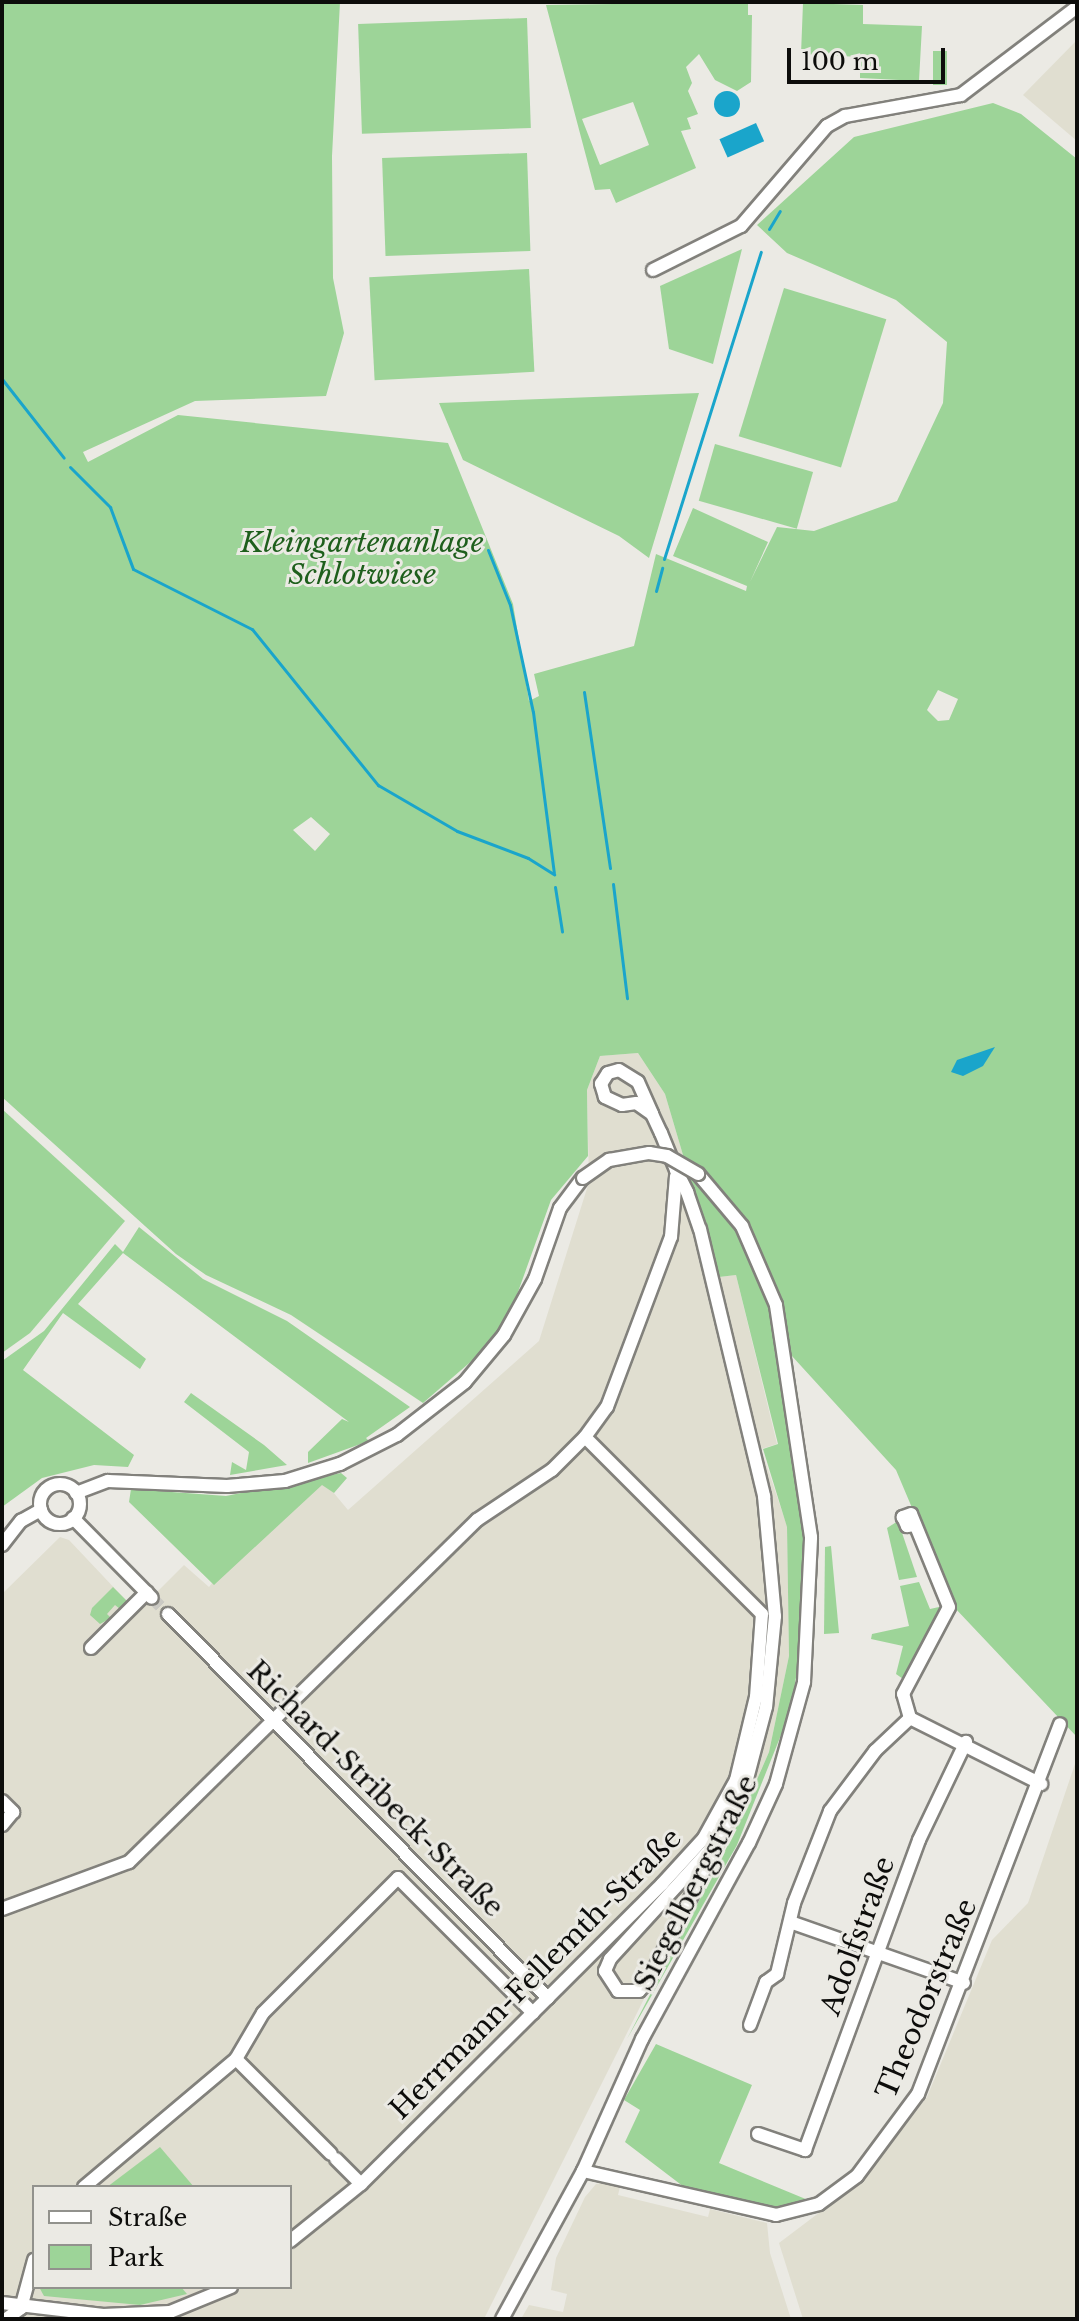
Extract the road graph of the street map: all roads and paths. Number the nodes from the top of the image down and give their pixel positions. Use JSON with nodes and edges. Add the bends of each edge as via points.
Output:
{"nodes":[{"id":1,"x":1077,"y":7,"type":"edge"},
{"id":2,"x":653,"y":270,"type":"dead end"},
{"id":3,"x":652,"y":1114,"type":"dead end"},
{"id":4,"x":676,"y":1170,"type":"junction"},
{"id":5,"x":585,"y":1437,"type":"junction"},
{"id":6,"x":76,"y":1493,"type":"junction"},
{"id":7,"x":41,"y":1510,"type":"junction"},
{"id":8,"x":73,"y":1518,"type":"junction"},
{"id":9,"x":915,"y":1525,"type":"dead end"},
{"id":10,"x":2,"y":1545,"type":"edge"},
{"id":11,"x":168,"y":1614,"type":"tunnel mouth"},
{"id":12,"x":91,"y":1648,"type":"dead end"},
{"id":13,"x":272,"y":1718,"type":"junction"},
{"id":14,"x":910,"y":1718,"type":"junction"},
{"id":15,"x":1060,"y":1724,"type":"dead end"},
{"id":16,"x":966,"y":1742,"type":"junction"},
{"id":17,"x":1041,"y":1784,"type":"junction"},
{"id":18,"x":2,"y":1801,"type":"edge"},
{"id":19,"x":2,"y":1825,"type":"edge"},
{"id":20,"x":717,"y":1842,"type":"junction"},
{"id":21,"x":660,"y":1908,"type":"junction"},
{"id":22,"x":2,"y":1909,"type":"edge"},
{"id":23,"x":793,"y":1923,"type":"junction"},
{"id":24,"x":678,"y":1924,"type":"junction"},
{"id":25,"x":878,"y":1954,"type":"junction"},
{"id":26,"x":964,"y":1983,"type":"junction"},
{"id":27,"x":548,"y":1998,"type":"junction"},
{"id":28,"x":533,"y":2013,"type":"junction"},
{"id":29,"x":750,"y":2025,"type":"dead end"},
{"id":30,"x":236,"y":2059,"type":"junction"},
{"id":31,"x":758,"y":2134,"type":"dead end"},
{"id":32,"x":583,"y":2171,"type":"junction"},
{"id":33,"x":361,"y":2184,"type":"junction"},
{"id":34,"x":86,"y":2185,"type":"edge"},
{"id":35,"x":292,"y":2239,"type":"edge"},
{"id":36,"x":32,"y":2267,"type":"edge"},
{"id":37,"x":227,"y":2289,"type":"edge"},
{"id":38,"x":2,"y":2303,"type":"edge"},
{"id":39,"x":21,"y":2308,"type":"junction"},
{"id":40,"x":171,"y":2316,"type":"edge"},
{"id":41,"x":6,"y":2319,"type":"edge"},
{"id":42,"x":502,"y":2319,"type":"edge"}],
"edges":[{"from":1,"to":2,"type":"street","via":[[961,95],[845,116],[827,126],[741,226]]},
{"from":3,"to":4,"type":"street"},
{"from":4,"to":5,"type":"street","via":[[671,1237],[607,1407]]},
{"from":4,"to":20,"type":"street","via":[[711,1267],[764,1496],[774,1577],[766,1707],[747,1779]]},
{"from":5,"to":13,"type":"street","via":[[552,1470],[477,1520]]},
{"from":5,"to":27,"type":"street","name":"Herrmann-Fellemth-Straße","via":[[762,1614],[756,1697],[736,1780],[704,1838]]},
{"from":6,"to":7,"type":"street","via":[[64,1485],[51,1486],[42,1496]]},
{"from":6,"to":8,"type":"street","via":[[79,1506]]},
{"from":6,"to":32,"type":"street","name":"Siegelbergstraße","bridge":true,"via":[[108,1481],[227,1486],[285,1481],[340,1464],[397,1435],[465,1382],[504,1335],[535,1279],[560,1208],[583,1178],[609,1160],[649,1153],[667,1156],[698,1174],[742,1226],[776,1305],[811,1537],[808,1650],[797,1718],[776,1784],[749,1843],[642,2039]]},
{"from":7,"to":8,"type":"street","via":[[55,1523]]},
{"from":7,"to":10,"type":"street","via":[[21,1521]]},
{"from":8,"to":12,"type":"street","via":[[150,1595]]},
{"from":9,"to":14,"type":"street","via":[[949,1607],[903,1694]]},
{"from":11,"to":13,"type":"street","name":"Richard-Stribeck-Straße"},
{"from":13,"to":22,"type":"street","via":[[129,1862]]},
{"from":13,"to":27,"type":"street","name":"Richard-Stribeck-Straße"},
{"from":14,"to":16,"type":"street"},
{"from":14,"to":23,"type":"street","via":[[875,1751],[830,1811],[794,1903]]},
{"from":15,"to":17,"type":"street","name":"Theodorstraße"},
{"from":16,"to":17,"type":"street"},
{"from":16,"to":25,"type":"street","name":"Adolfstraße","via":[[919,1840]]},
{"from":17,"to":26,"type":"street","name":"Theodorstraße"},
{"from":18,"to":19,"type":"street","via":[[13,1812]]},
{"from":20,"to":21,"type":"street"},
{"from":20,"to":24,"type":"street"},
{"from":21,"to":24,"type":"street","via":[[675,1908]]},
{"from":21,"to":24,"type":"street","via":[[610,1959],[605,1971],[618,1991],[639,1991],[648,1981]]},
{"from":23,"to":25,"type":"street"},
{"from":23,"to":29,"type":"street","via":[[777,1974],[766,1982]]},
{"from":25,"to":26,"type":"street"},
{"from":25,"to":31,"type":"street","name":"Adolfstraße","via":[[805,2150]]},
{"from":26,"to":32,"type":"street","name":"Theodorstraße","via":[[918,2094],[857,2176],[819,2204],[776,2215]]},
{"from":27,"to":28,"type":"street","name":"Herrmann-Fellemth-Straße"},
{"from":28,"to":30,"type":"street","via":[[398,1878],[263,2013]]},
{"from":28,"to":33,"type":"street","name":"Herrmann-Fellemth-Straße"},
{"from":30,"to":33,"type":"street"},
{"from":30,"to":34,"type":"street"},
{"from":32,"to":42,"type":"street","name":"Siegelbergstraße"},
{"from":33,"to":35,"type":"street","name":"Herrmann-Fellemth-Straße"},
{"from":36,"to":39,"type":"street"},
{"from":37,"to":40,"type":"street"},
{"from":38,"to":39,"type":"street"},
{"from":39,"to":40,"type":"street"},
{"from":39,"to":41,"type":"street"}]}
